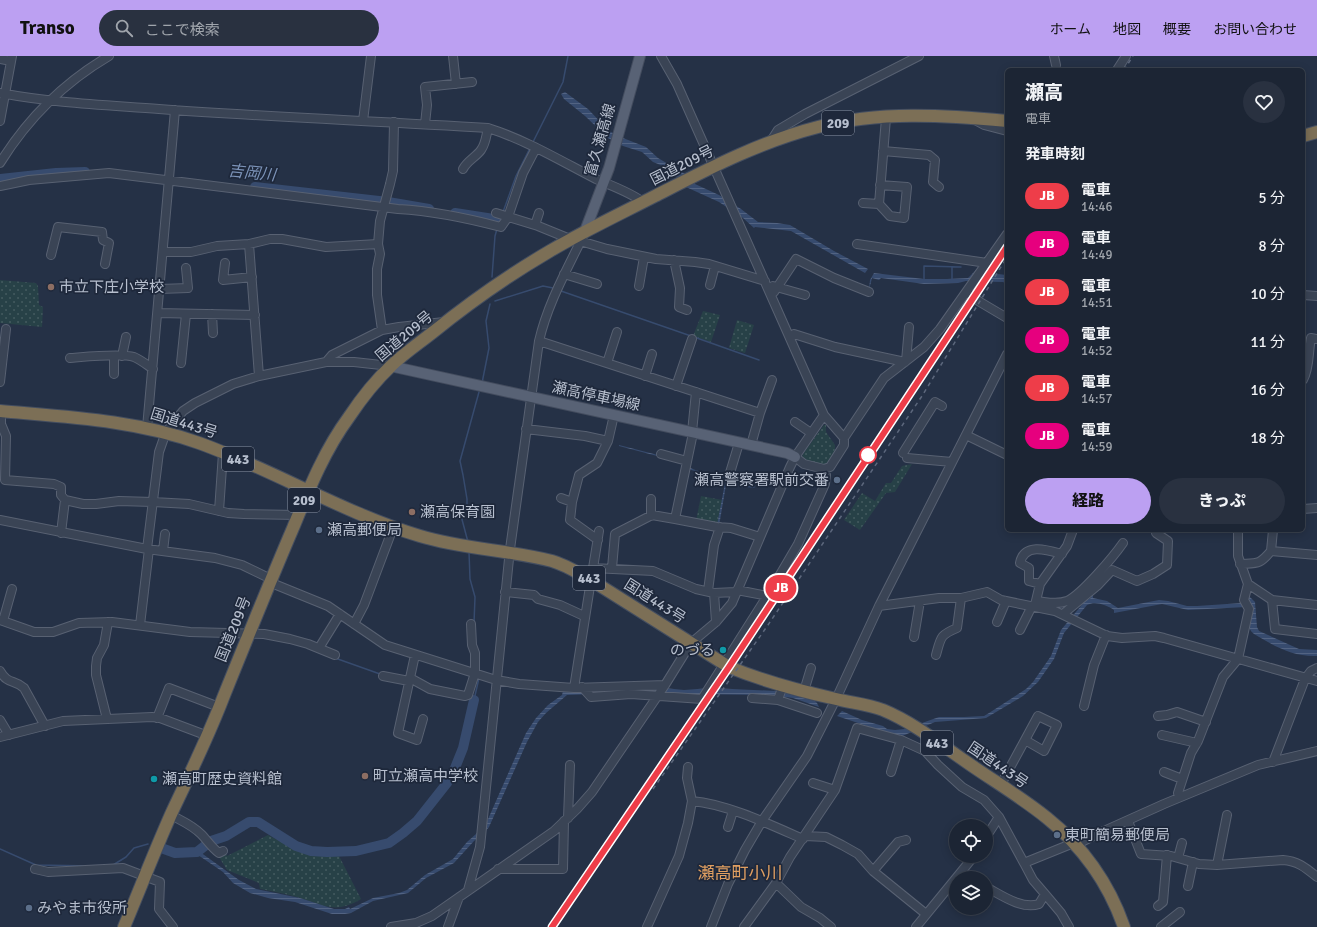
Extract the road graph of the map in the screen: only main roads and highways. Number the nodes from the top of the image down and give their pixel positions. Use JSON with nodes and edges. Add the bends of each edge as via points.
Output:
{"nodes":[{"id":1,"x":640,"y":56,"type":"edge"},
{"id":2,"x":1005,"y":120,"type":"edge"},
{"id":3,"x":1317,"y":132,"type":"edge"},
{"id":4,"x":1305,"y":135,"type":"edge"},
{"id":5,"x":579,"y":237,"type":"junction"},
{"id":6,"x":390,"y":366,"type":"junction"},
{"id":7,"x":1,"y":411,"type":"edge"},
{"id":8,"x":795,"y":457,"type":"road end"},
{"id":9,"x":308,"y":491,"type":"junction"},
{"id":10,"x":124,"y":927,"type":"edge"},
{"id":11,"x":1124,"y":927,"type":"edge"}],
"edges":[{"from":1,"to":5,"type":"main road","name":"富久瀬高線","via":[[604,182]]},
{"from":2,"to":5,"type":"highway","name":"国道209号","number":"209","via":[[942,116],[886,118],[839,122],[818,127],[740,153]]},
{"from":3,"to":4,"type":"highway"},
{"from":5,"to":6,"type":"highway","name":"国道209号","number":"209","via":[[500,282]]},
{"from":6,"to":8,"type":"main road","name":"瀬高停車場線","via":[[787,453]]},
{"from":6,"to":9,"type":"highway","name":"国道209号","number":"209","via":[[349,416],[326,452]]},
{"from":7,"to":9,"type":"highway","name":"国道443号","number":"443","via":[[118,422],[166,432],[199,443]]},
{"from":9,"to":10,"type":"highway","name":"国道209号","number":"209","via":[[208,736],[171,815]]},
{"from":9,"to":11,"type":"highway","name":"国道443号","number":"443","via":[[393,528],[469,547],[552,561],[591,575],[724,665],[751,676],[804,691],[865,704],[897,717],[1046,817],[1076,845],[1094,868],[1118,909]]}]}
